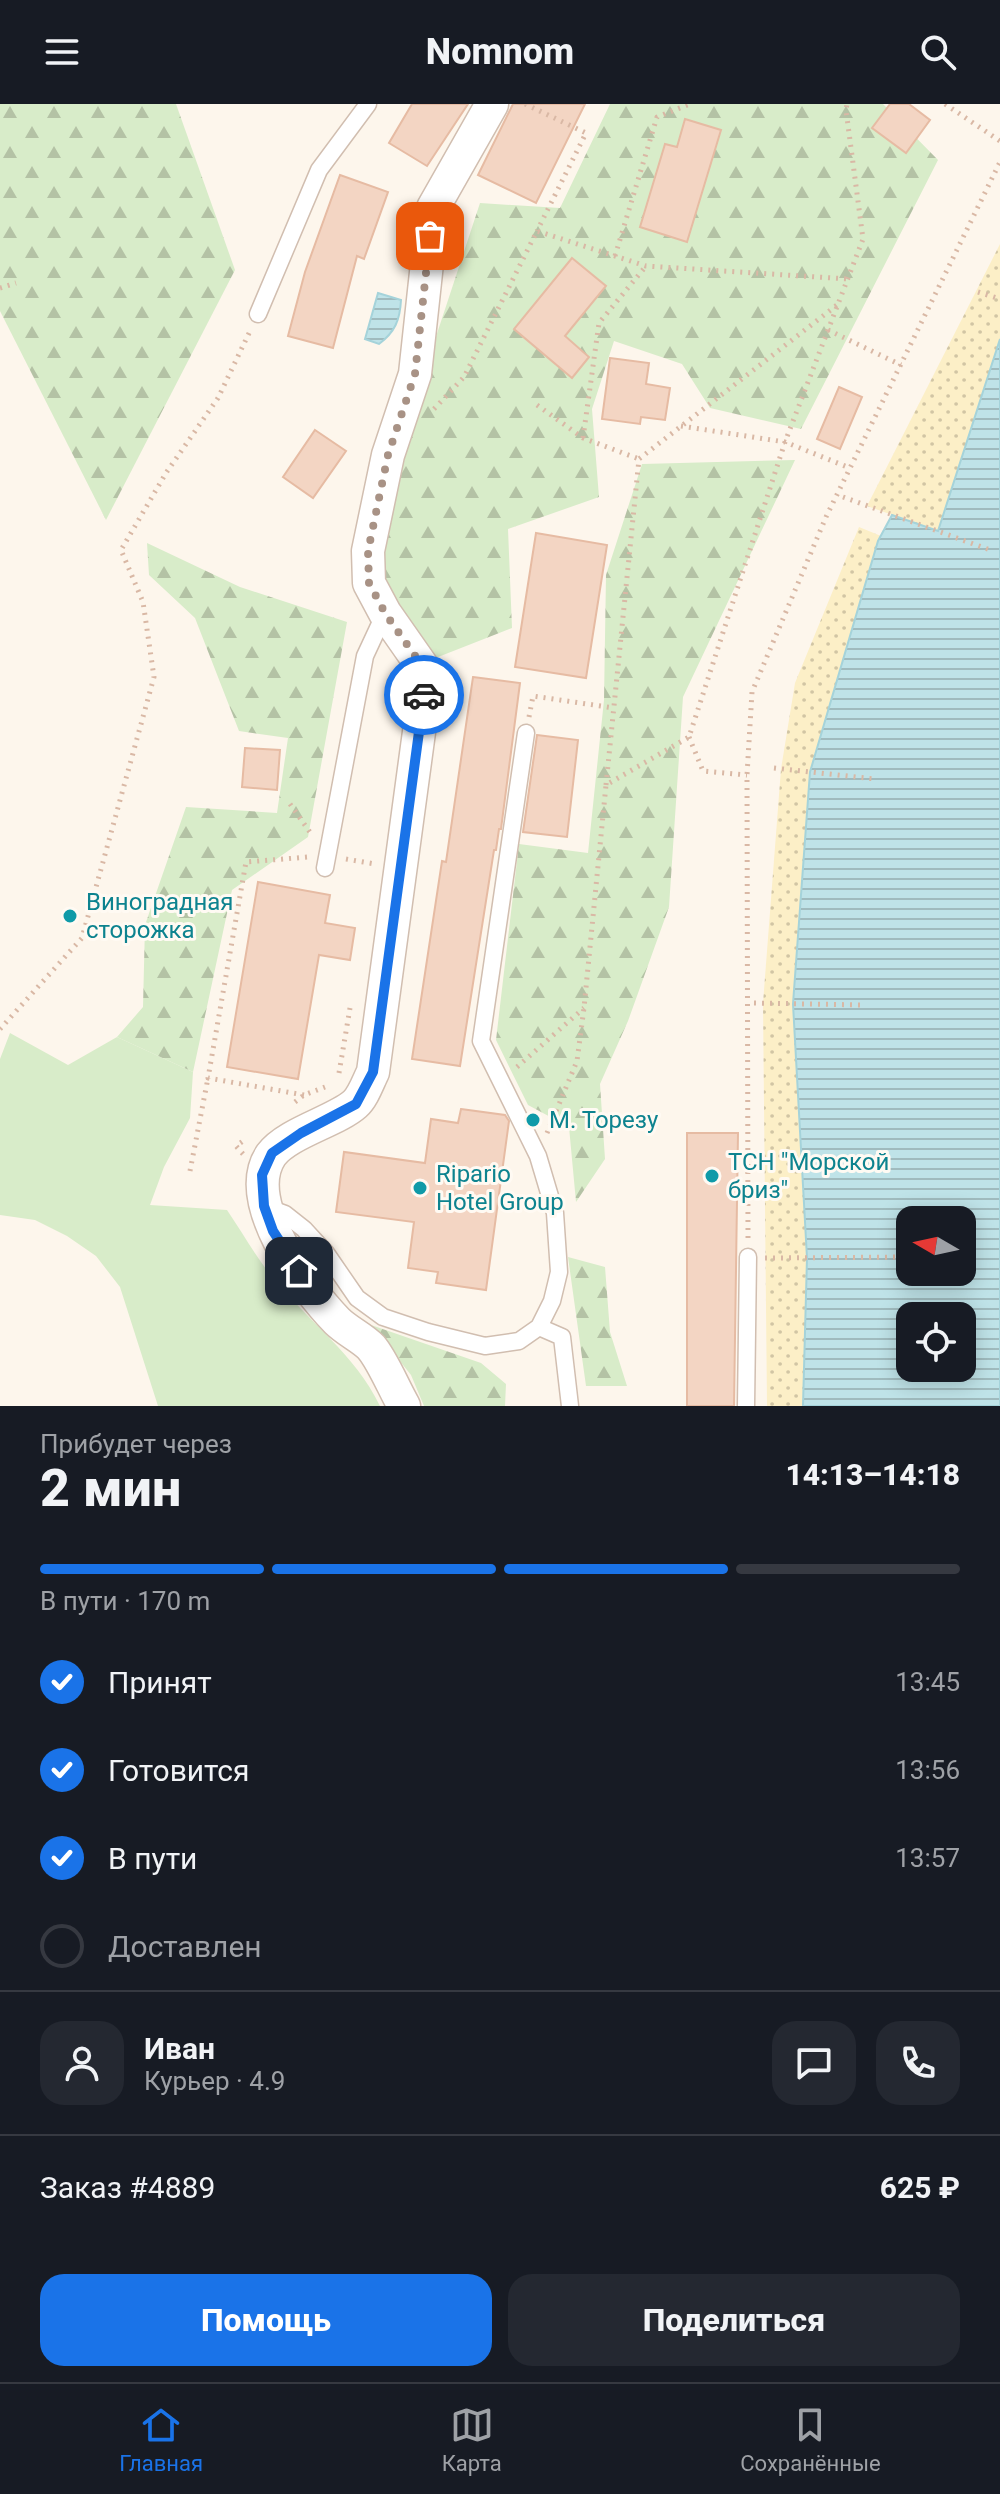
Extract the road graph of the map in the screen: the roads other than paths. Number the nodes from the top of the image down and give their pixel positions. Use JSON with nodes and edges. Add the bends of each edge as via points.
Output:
{"nodes":[{"id":1,"x":368,"y":104,"type":"edge"},
{"id":2,"x":492,"y":104,"type":"edge"},
{"id":3,"x":258,"y":314,"type":"road end"},
{"id":4,"x":385,"y":613,"type":"junction"},
{"id":5,"x":526,"y":733,"type":"road end"},
{"id":6,"x":326,"y":862,"type":"road end"},
{"id":7,"x":264,"y":1206,"type":"junction"},
{"id":8,"x":754,"y":1257,"type":"road end"},
{"id":9,"x":539,"y":1327,"type":"junction"},
{"id":10,"x":404,"y":1406,"type":"edge"},
{"id":11,"x":570,"y":1406,"type":"edge"},
{"id":12,"x":746,"y":1406,"type":"edge"}],
"edges":[{"from":1,"to":3,"type":"lane","via":[[319,170]]},
{"from":2,"to":4,"type":"street","via":[[433,208],[415,374],[388,455],[368,551],[369,583]]},
{"from":4,"to":6,"type":"lane","via":[[365,656]]},
{"from":4,"to":7,"type":"street","via":[[427,673],[373,1072],[356,1104],[272,1153],[262,1175]]},
{"from":5,"to":9,"type":"lane","via":[[481,1041],[538,1156],[555,1213],[559,1272]]},
{"from":7,"to":9,"type":"lane","via":[[304,1229],[357,1298],[383,1317],[485,1346],[519,1341]]},
{"from":7,"to":10,"type":"street","via":[[273,1231],[312,1291],[338,1322],[371,1348]]},
{"from":8,"to":12,"type":"lane"},
{"from":9,"to":11,"type":"lane","via":[[562,1337]]}]}
